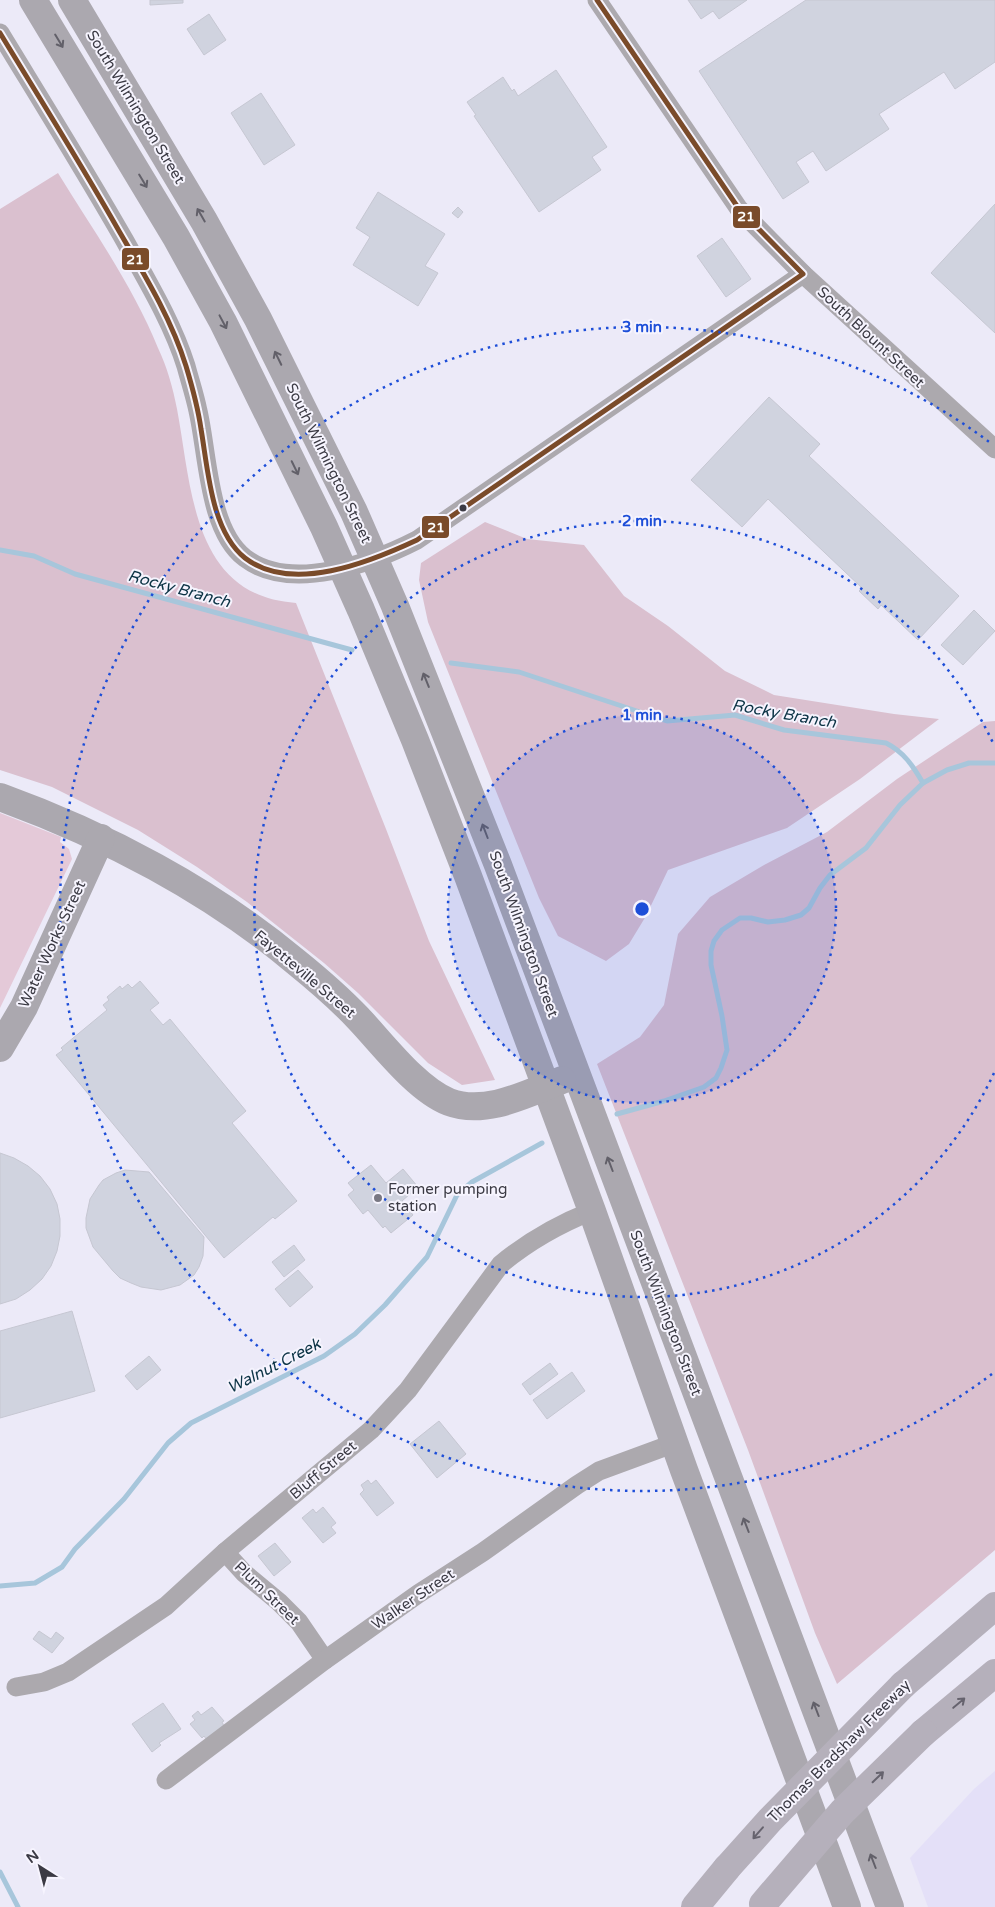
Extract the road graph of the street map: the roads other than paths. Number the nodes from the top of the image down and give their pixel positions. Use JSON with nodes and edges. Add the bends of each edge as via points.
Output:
{"nodes":[{"id":1,"x":34,"y":0,"type":"edge"},
{"id":2,"x":72,"y":0,"type":"edge"},
{"id":3,"x":597,"y":0,"type":"edge"},
{"id":4,"x":0,"y":33,"type":"edge"},
{"id":5,"x":803,"y":274,"type":"junction"},
{"id":6,"x":995,"y":449,"type":"edge"},
{"id":7,"x":375,"y":560,"type":"junction"},
{"id":8,"x":343,"y":568,"type":"junction"},
{"id":9,"x":0,"y":797,"type":"edge"},
{"id":10,"x":101,"y":838,"type":"junction"},
{"id":11,"x":0,"y":1048,"type":"edge"},
{"id":12,"x":576,"y":1074,"type":"junction"},
{"id":13,"x":545,"y":1086,"type":"junction"},
{"id":14,"x":592,"y":1211,"type":"junction"},
{"id":15,"x":675,"y":1443,"type":"junction"},
{"id":16,"x":225,"y":1552,"type":"junction"},
{"id":17,"x":995,"y":1592,"type":"edge"},
{"id":18,"x":995,"y":1606,"type":"edge"},
{"id":19,"x":971,"y":1626,"type":"junction"},
{"id":20,"x":788,"y":1637,"type":"junction"},
{"id":21,"x":325,"y":1660,"type":"junction"},
{"id":22,"x":995,"y":1673,"type":"edge"},
{"id":23,"x":16,"y":1687,"type":"dead end"},
{"id":24,"x":166,"y":1780,"type":"dead end"},
{"id":25,"x":762,"y":1906,"type":"edge"},
{"id":26,"x":695,"y":1907,"type":"edge"},
{"id":27,"x":847,"y":1907,"type":"edge"},
{"id":28,"x":890,"y":1907,"type":"edge"}],
"edges":[{"from":1,"to":8,"type":"main road","one_way":true,"via":[[223,322]]},
{"from":7,"to":2,"type":"main road","name":"South Wilmington Street","one_way":true,"via":[[258,319],[204,221]]},
{"from":3,"to":5,"type":"street","name":"South Blount Street","via":[[739,209]]},
{"from":4,"to":8,"type":"street","via":[[102,201],[173,334],[198,409],[218,518],[233,547],[260,568],[276,572],[294,574]]},
{"from":5,"to":6,"type":"street","name":"South Blount Street"},
{"from":5,"to":7,"type":"street","via":[[417,540]]},
{"from":7,"to":8,"type":"street"},
{"from":12,"to":7,"type":"main road","name":"South Wilmington Street","one_way":true,"via":[[463,774]]},
{"from":8,"to":13,"type":"main road","via":[[415,740]]},
{"from":9,"to":10,"type":"main road","name":"Fayetteville Street","via":[[51,815]]},
{"from":10,"to":11,"type":"main road","name":"Water Works Street","via":[[24,1007]]},
{"from":10,"to":13,"type":"main road","name":"Fayetteville Street","via":[[195,890],[296,961],[356,1016],[415,1079],[449,1102],[482,1106]]},
{"from":12,"to":13,"type":"main road","name":"Fayetteville Street"},
{"from":20,"to":12,"type":"main road","name":"South Wilmington Street","one_way":true},
{"from":13,"to":14,"type":"main road"},
{"from":14,"to":15,"type":"main road"},
{"from":14,"to":16,"type":"street","name":"Bluff Street","via":[[571,1219],[521,1248],[502,1264],[414,1382],[371,1430]]},
{"from":15,"to":20,"type":"main road","via":[[685,1442],[696,1452],[735,1547]]},
{"from":15,"to":21,"type":"street","name":"Walker Street","via":[[599,1471]]},
{"from":15,"to":27,"type":"main road"},
{"from":16,"to":21,"type":"street","name":"Plum Street","via":[[244,1574],[299,1622]]},
{"from":16,"to":23,"type":"street","name":"Bluff Street","via":[[166,1606],[68,1672],[44,1682]]},
{"from":17,"to":19,"type":"highway"},
{"from":18,"to":19,"type":"highway","name":"Thomas Bradshaw Freeway"},
{"from":19,"to":26,"type":"highway","name":"Thomas Bradshaw Freeway","one_way":true,"bridge":true,"via":[[903,1685],[770,1820]]},
{"from":28,"to":20,"type":"main road","name":"South Wilmington Street","one_way":true},
{"from":21,"to":24,"type":"street","name":"Walker Street"},
{"from":25,"to":22,"type":"highway","one_way":true,"bridge":true,"via":[[842,1812],[923,1733]]}]}
